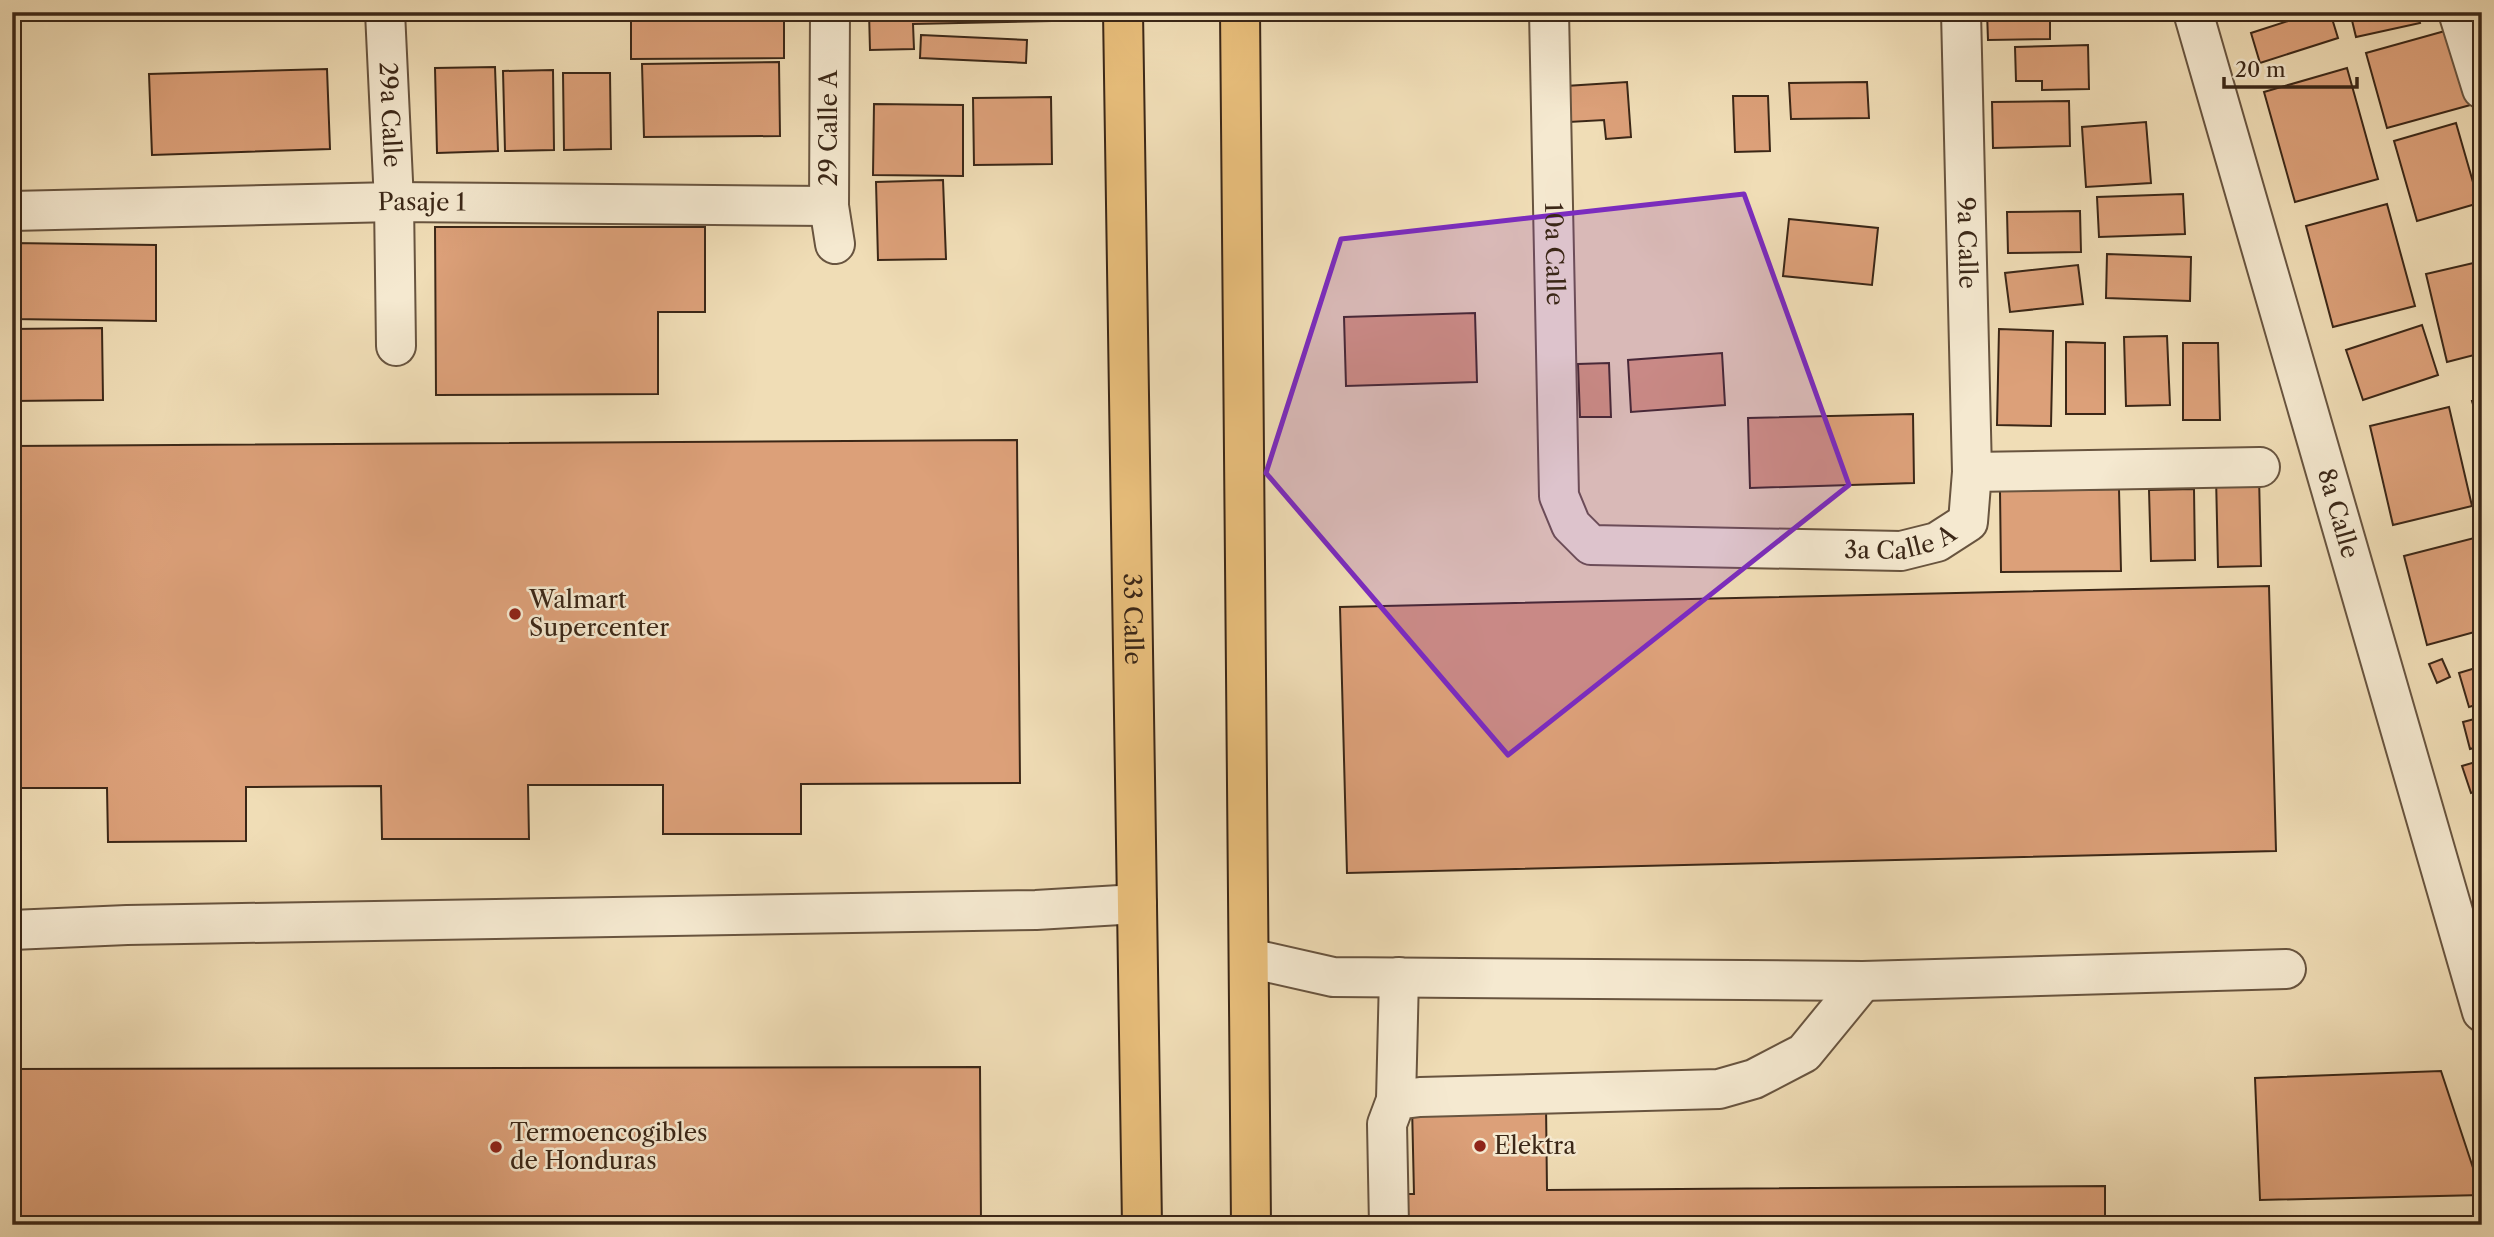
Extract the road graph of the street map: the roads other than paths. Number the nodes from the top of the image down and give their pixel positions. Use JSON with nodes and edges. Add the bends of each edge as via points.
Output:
{"nodes":[{"id":1,"x":385,"y":12,"type":"edge"},
{"id":2,"x":830,"y":12,"type":"edge"},
{"id":3,"x":1122,"y":12,"type":"edge"},
{"id":4,"x":1240,"y":12,"type":"edge"},
{"id":5,"x":1549,"y":12,"type":"edge"},
{"id":6,"x":1961,"y":12,"type":"edge"},
{"id":7,"x":2193,"y":12,"type":"edge"},
{"id":8,"x":2458,"y":12,"type":"edge"},
{"id":9,"x":2482,"y":89,"type":"edge"},
{"id":10,"x":394,"y":202,"type":"junction"},
{"id":11,"x":829,"y":206,"type":"junction"},
{"id":12,"x":12,"y":211,"type":"edge"},
{"id":13,"x":835,"y":244,"type":"dead end"},
{"id":14,"x":396,"y":345,"type":"dead end"},
{"id":15,"x":2260,"y":467,"type":"dead end"},
{"id":16,"x":1972,"y":472,"type":"junction"},
{"id":17,"x":1559,"y":495,"type":"joint"},
{"id":18,"x":1137,"y":904,"type":"junction"},
{"id":19,"x":12,"y":930,"type":"edge"},
{"id":20,"x":1249,"y":958,"type":"junction"},
{"id":21,"x":2286,"y":969,"type":"dead end"},
{"id":22,"x":1399,"y":977,"type":"junction"},
{"id":23,"x":1863,"y":981,"type":"junction"},
{"id":24,"x":2482,"y":1012,"type":"edge"},
{"id":25,"x":1396,"y":1100,"type":"junction"},
{"id":26,"x":1142,"y":1225,"type":"edge"},
{"id":27,"x":1251,"y":1225,"type":"edge"},
{"id":28,"x":1389,"y":1225,"type":"edge"}],
"edges":[{"from":1,"to":10,"type":"street","name":"29a Calle"},
{"from":2,"to":11,"type":"street","name":"29 Calle A"},
{"from":3,"to":18,"type":"main road","name":"33 Calle"},
{"from":4,"to":20,"type":"main road"},
{"from":5,"to":17,"type":"street","name":"10a Calle"},
{"from":6,"to":16,"type":"street","name":"9a Calle"},
{"from":7,"to":24,"type":"street","name":"8a Calle"},
{"from":8,"to":9,"type":"street"},
{"from":10,"to":11,"type":"street","name":"Pasaje 1"},
{"from":10,"to":12,"type":"street","name":"Pasaje 1"},
{"from":10,"to":14,"type":"street","name":"29a Calle"},
{"from":11,"to":13,"type":"street","name":"29 Calle A"},
{"from":15,"to":16,"type":"street"},
{"from":16,"to":17,"type":"street","name":"3a Calle A","via":[[1968,522],[1937,542],[1901,551],[1591,545],[1572,526]]},
{"from":18,"to":19,"type":"street","via":[[1036,910]]},
{"from":18,"to":26,"type":"main road","name":"33 Calle"},
{"from":20,"to":22,"type":"street","via":[[1333,977]]},
{"from":20,"to":27,"type":"main road"},
{"from":21,"to":23,"type":"street"},
{"from":22,"to":23,"type":"street"},
{"from":22,"to":25,"type":"street"},
{"from":23,"to":25,"type":"street","via":[[1804,1053],[1754,1079],[1719,1089]]},
{"from":25,"to":28,"type":"street","via":[[1387,1124]]}]}
